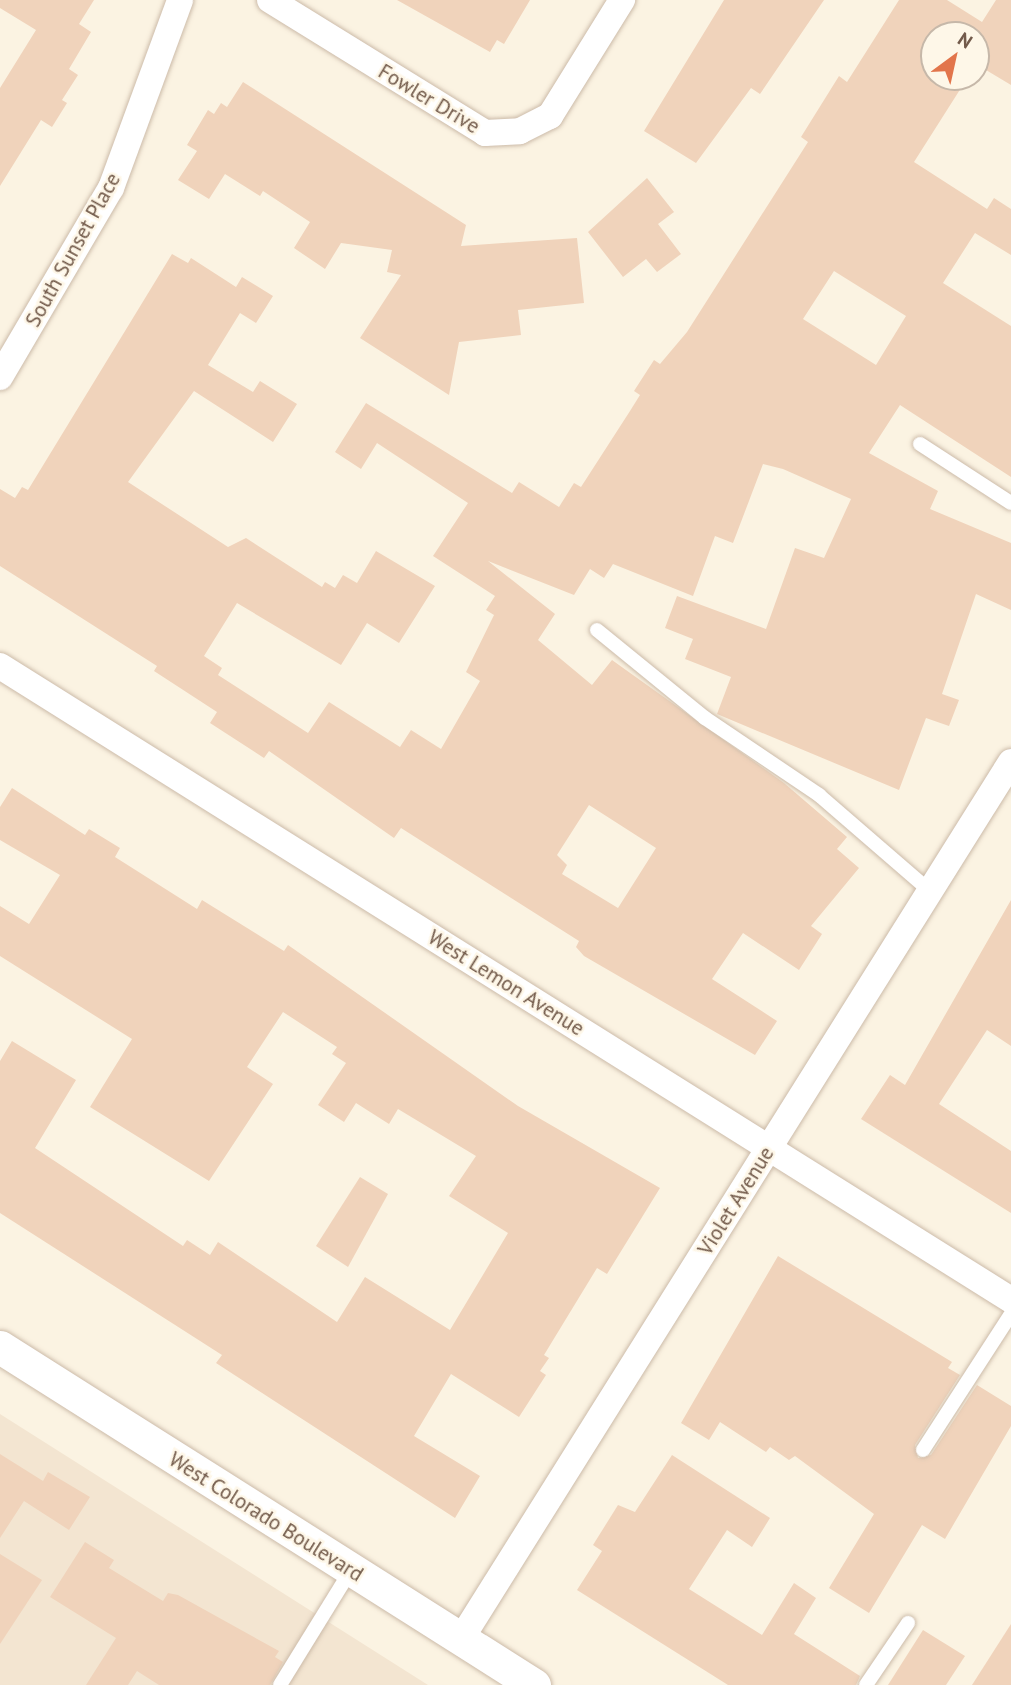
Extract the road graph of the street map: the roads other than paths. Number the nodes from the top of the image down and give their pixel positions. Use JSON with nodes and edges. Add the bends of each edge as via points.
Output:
{"nodes":[{"id":1,"x":180,"y":0,"type":"edge"},
{"id":2,"x":270,"y":0,"type":"edge"},
{"id":3,"x":622,"y":0,"type":"edge"},
{"id":4,"x":0,"y":377,"type":"edge"},
{"id":5,"x":920,"y":444,"type":"dead end"},
{"id":6,"x":1011,"y":503,"type":"edge"},
{"id":7,"x":597,"y":630,"type":"dead end"},
{"id":8,"x":0,"y":666,"type":"edge"},
{"id":9,"x":1011,"y":762,"type":"edge"},
{"id":10,"x":930,"y":891,"type":"junction"},
{"id":11,"x":769,"y":1149,"type":"junction"},
{"id":12,"x":1011,"y":1300,"type":"edge"},
{"id":13,"x":1011,"y":1314,"type":"edge"},
{"id":14,"x":0,"y":1347,"type":"edge"},
{"id":15,"x":923,"y":1450,"type":"dead end"},
{"id":16,"x":351,"y":1570,"type":"junction"},
{"id":17,"x":908,"y":1623,"type":"dead end"},
{"id":18,"x":461,"y":1639,"type":"junction"},
{"id":19,"x":280,"y":1685,"type":"edge"},
{"id":20,"x":534,"y":1685,"type":"edge"},
{"id":21,"x":866,"y":1685,"type":"edge"}],
"edges":[{"from":1,"to":4,"type":"street","name":"South Sunset Place","via":[[111,188]]},
{"from":2,"to":3,"type":"street","name":"Fowler Drive","via":[[485,133],[520,131],[550,116]]},
{"from":5,"to":6,"type":"lane"},
{"from":7,"to":10,"type":"lane","via":[[705,718],[819,795]]},
{"from":8,"to":11,"type":"street","name":"West Lemon Avenue"},
{"from":9,"to":10,"type":"street","name":"Violet Avenue"},
{"from":10,"to":11,"type":"street","name":"Violet Avenue"},
{"from":11,"to":12,"type":"street","name":"West Lemon Avenue"},
{"from":11,"to":18,"type":"street","name":"Violet Avenue"},
{"from":13,"to":15,"type":"lane"},
{"from":14,"to":16,"type":"street","name":"West Colorado Boulevard"},
{"from":16,"to":18,"type":"street","name":"West Colorado Boulevard"},
{"from":16,"to":19,"type":"lane"},
{"from":17,"to":21,"type":"lane"},
{"from":18,"to":20,"type":"street","name":"West Colorado Boulevard"}]}
